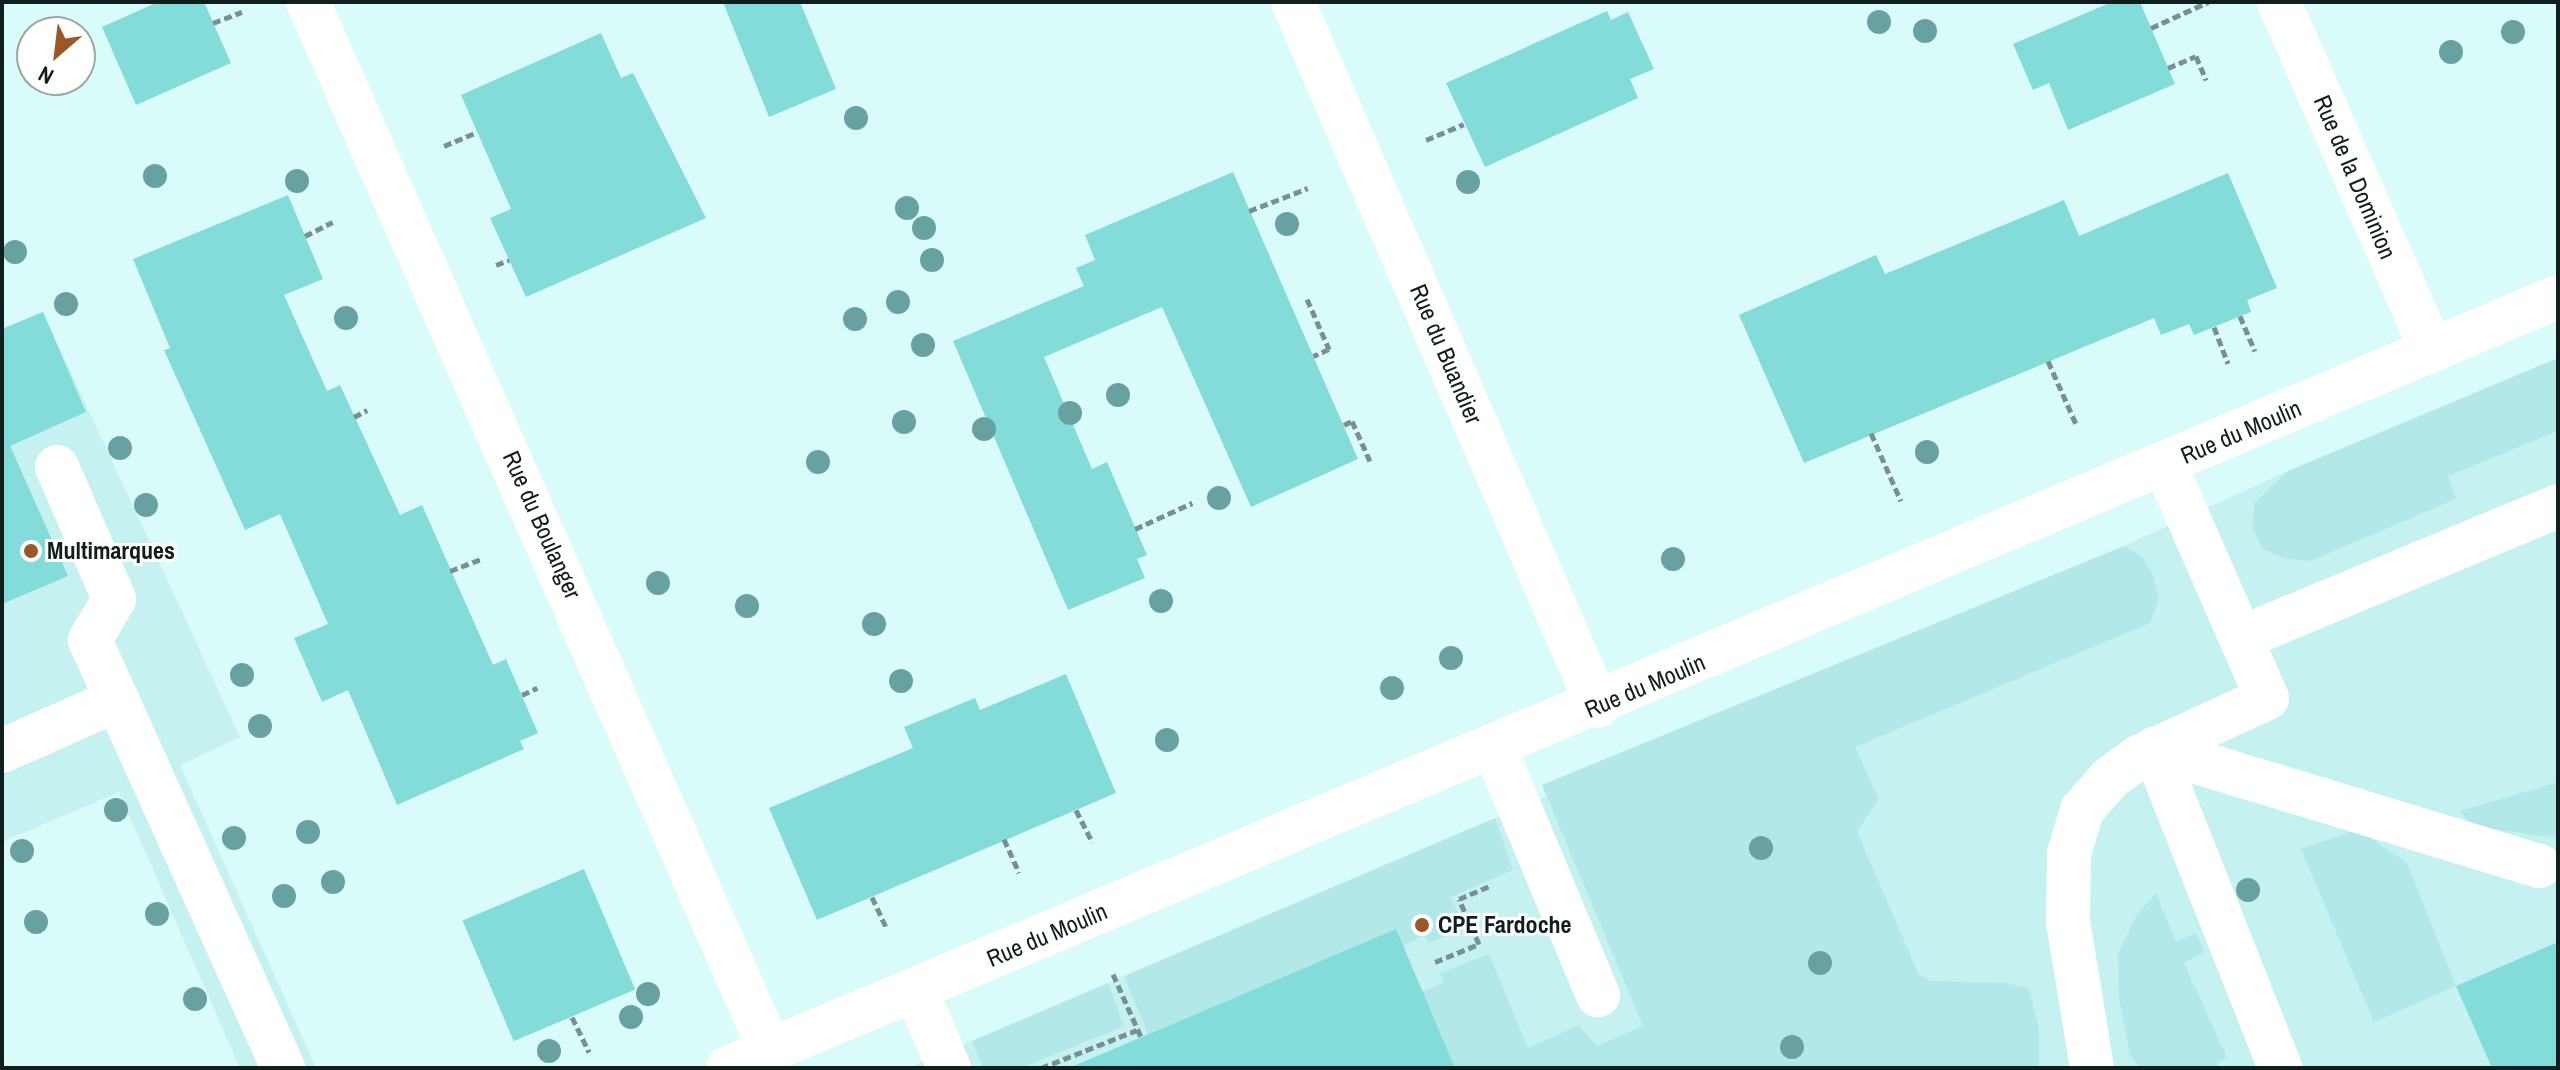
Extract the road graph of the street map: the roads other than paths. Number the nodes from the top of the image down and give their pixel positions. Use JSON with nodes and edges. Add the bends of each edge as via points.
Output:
{"nodes":[{"id":1,"x":308,"y":2,"type":"edge"},
{"id":2,"x":1293,"y":2,"type":"edge"},
{"id":3,"x":2279,"y":2,"type":"edge"},
{"id":4,"x":2558,"y":297,"type":"edge"},
{"id":5,"x":2432,"y":351,"type":"junction"},
{"id":6,"x":2165,"y":465,"type":"junction"},
{"id":7,"x":57,"y":467,"type":"dead end"},
{"id":8,"x":2558,"y":506,"type":"edge"},
{"id":9,"x":2241,"y":638,"type":"junction"},
{"id":10,"x":117,"y":700,"type":"junction"},
{"id":11,"x":1598,"y":706,"type":"junction"},
{"id":12,"x":1495,"y":749,"type":"junction"},
{"id":13,"x":2154,"y":749,"type":"junction"},
{"id":14,"x":2,"y":751,"type":"edge"},
{"id":15,"x":2540,"y":866,"type":"dead end"},
{"id":16,"x":916,"y":990,"type":"junction"},
{"id":17,"x":1598,"y":995,"type":"dead end"},
{"id":18,"x":770,"y":1050,"type":"junction"},
{"id":19,"x":283,"y":1068,"type":"edge"},
{"id":20,"x":728,"y":1068,"type":"edge"},
{"id":21,"x":949,"y":1068,"type":"edge"},
{"id":22,"x":2092,"y":1068,"type":"edge"},
{"id":23,"x":2280,"y":1068,"type":"edge"}],
"edges":[{"from":1,"to":18,"type":"street","name":"Rue du Boulanger"},
{"from":2,"to":11,"type":"street","name":"Rue du Buandier"},
{"from":3,"to":5,"type":"street","name":"Rue de la Dominion"},
{"from":4,"to":5,"type":"street","name":"Rue du Moulin"},
{"from":5,"to":6,"type":"street","name":"Rue du Moulin"},
{"from":6,"to":9,"type":"street"},
{"from":6,"to":11,"type":"street","name":"Rue du Moulin"},
{"from":7,"to":10,"type":"street","via":[[114,599],[90,640]]},
{"from":8,"to":9,"type":"street"},
{"from":9,"to":13,"type":"street","via":[[2267,698]]},
{"from":10,"to":14,"type":"street"},
{"from":10,"to":19,"type":"street"},
{"from":11,"to":12,"type":"street","name":"Rue du Moulin"},
{"from":12,"to":16,"type":"street","name":"Rue du Moulin"},
{"from":12,"to":17,"type":"street"},
{"from":13,"to":15,"type":"street"},
{"from":13,"to":22,"type":"street","via":[[2110,778],[2082,810],[2069,854],[2068,922]]},
{"from":13,"to":23,"type":"street"},
{"from":16,"to":18,"type":"street","name":"Rue du Moulin"},
{"from":16,"to":21,"type":"street"},
{"from":18,"to":20,"type":"street","name":"Rue du Moulin"}]}
